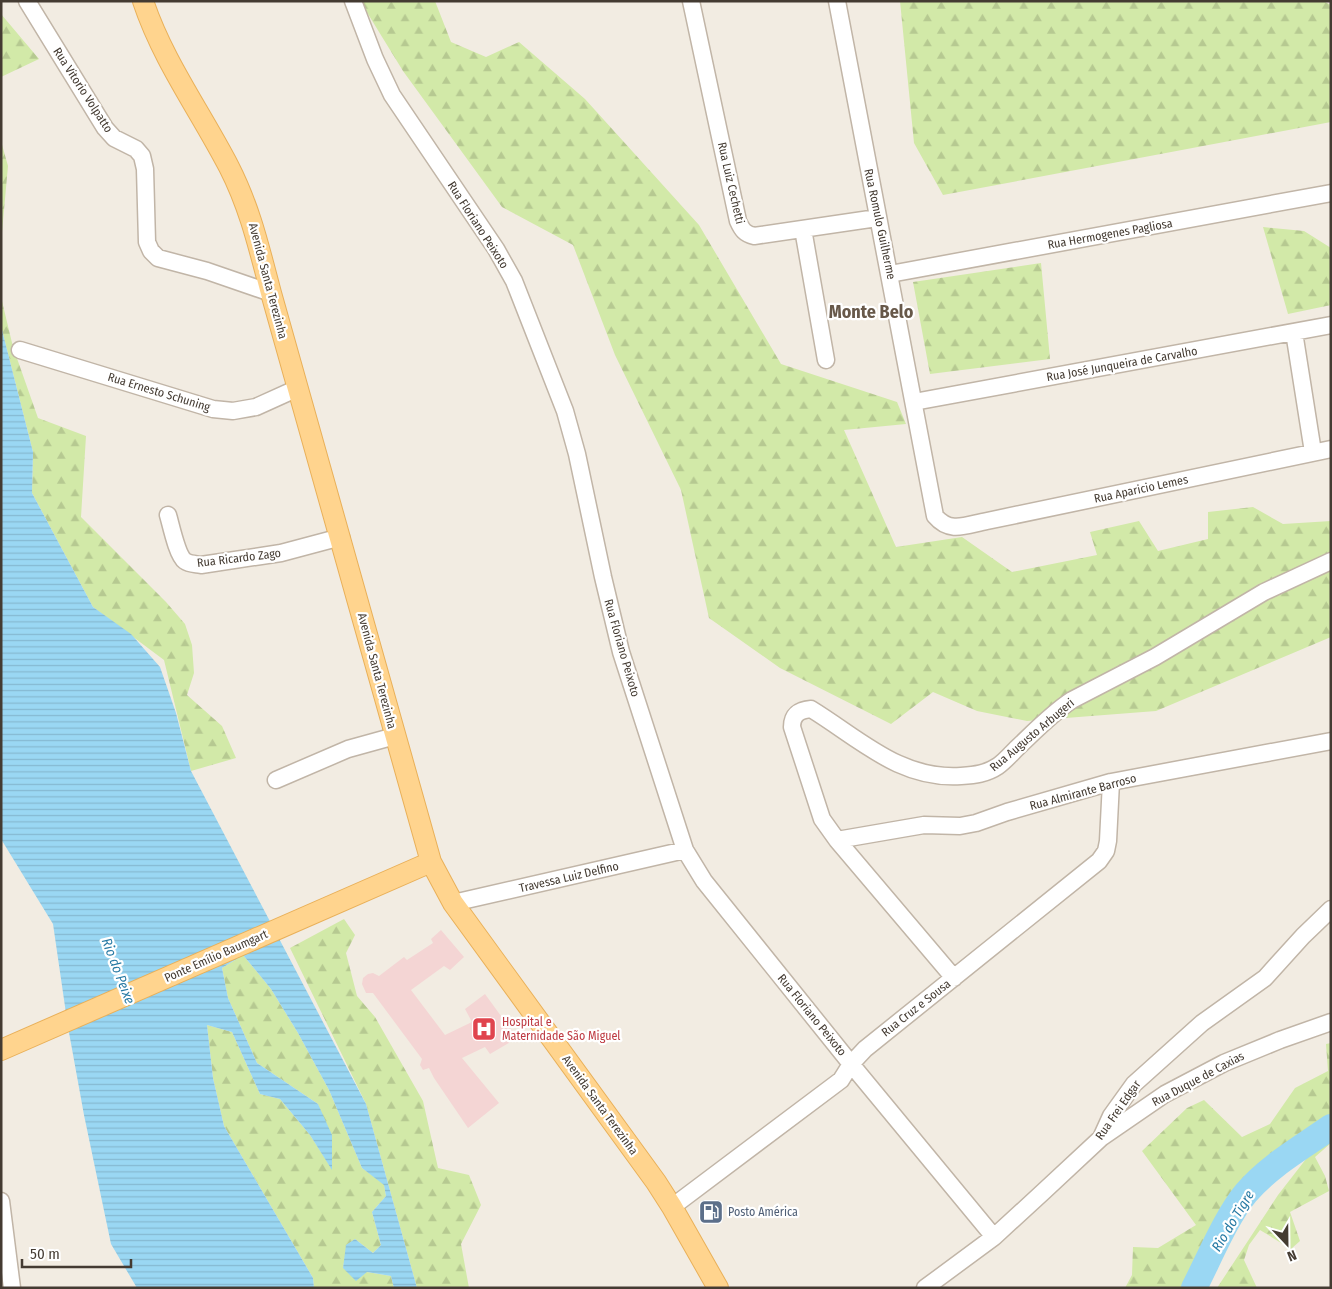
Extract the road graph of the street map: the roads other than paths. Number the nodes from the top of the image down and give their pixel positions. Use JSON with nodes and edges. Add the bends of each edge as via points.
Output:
{"nodes":[{"id":1,"x":27,"y":1,"type":"edge"},
{"id":2,"x":143,"y":1,"type":"edge"},
{"id":3,"x":354,"y":1,"type":"edge"},
{"id":4,"x":838,"y":1,"type":"edge"},
{"id":5,"x":687,"y":3,"type":"edge"},
{"id":6,"x":1331,"y":193,"type":"edge"},
{"id":7,"x":877,"y":218,"type":"junction"},
{"id":8,"x":802,"y":229,"type":"junction"},
{"id":9,"x":890,"y":274,"type":"junction"},
{"id":10,"x":271,"y":293,"type":"junction"},
{"id":11,"x":1331,"y":325,"type":"edge"},
{"id":12,"x":1294,"y":332,"type":"junction"},
{"id":13,"x":20,"y":350,"type":"dead end"},
{"id":14,"x":826,"y":360,"type":"dead end"},
{"id":15,"x":298,"y":388,"type":"junction"},
{"id":16,"x":914,"y":402,"type":"junction"},
{"id":17,"x":1331,"y":449,"type":"edge"},
{"id":18,"x":1313,"y":452,"type":"junction"},
{"id":19,"x":168,"y":515,"type":"dead end"},
{"id":20,"x":951,"y":527,"type":"joint"},
{"id":21,"x":341,"y":537,"type":"junction"},
{"id":22,"x":1331,"y":562,"type":"edge"},
{"id":23,"x":395,"y":736,"type":"junction"},
{"id":24,"x":1331,"y":741,"type":"edge"},
{"id":25,"x":276,"y":780,"type":"dead end"},
{"id":26,"x":1111,"y":782,"type":"junction"},
{"id":27,"x":837,"y":840,"type":"junction"},
{"id":28,"x":685,"y":850,"type":"junction"},
{"id":29,"x":431,"y":862,"type":"junction"},
{"id":30,"x":453,"y":903,"type":"junction"},
{"id":31,"x":1331,"y":909,"type":"edge"},
{"id":32,"x":954,"y":978,"type":"junction"},
{"id":33,"x":1331,"y":1022,"type":"edge"},
{"id":34,"x":1,"y":1050,"type":"edge"},
{"id":35,"x":851,"y":1064,"type":"junction"},
{"id":36,"x":1101,"y":1138,"type":"junction"},
{"id":37,"x":1,"y":1202,"type":"edge"},
{"id":38,"x":672,"y":1207,"type":"junction"},
{"id":39,"x":994,"y":1237,"type":"junction"},
{"id":40,"x":12,"y":1288,"type":"edge"},
{"id":41,"x":718,"y":1288,"type":"edge"},
{"id":42,"x":925,"y":1288,"type":"edge"}],
"edges":[{"from":1,"to":10,"type":"street","name":"Rua Vitorio Volpatto","via":[[105,128],[114,138],[136,149],[142,156],[151,252],[158,258]]},
{"from":2,"to":10,"type":"main road","name":"Avenida Santa Terezinha","via":[[171,65],[229,168],[252,221]]},
{"from":3,"to":28,"type":"street","name":"Rua Floriano Peixoto","via":[[392,95],[514,281],[562,403],[577,454],[620,652]]},
{"from":4,"to":7,"type":"street","name":"Rua Romulo Guilherme"},
{"from":5,"to":8,"type":"street","name":"Rua Luiz Cechetti","via":[[742,230],[754,236]]},
{"from":6,"to":9,"type":"street","name":"Rua Hermogenes Pagliosa"},
{"from":7,"to":8,"type":"street","name":"Rua Luiz Cechetti"},
{"from":7,"to":9,"type":"street","name":"Rua Romulo Guilherme"},
{"from":8,"to":14,"type":"street"},
{"from":9,"to":16,"type":"street","name":"Rua Romulo Guilherme"},
{"from":10,"to":15,"type":"main road","name":"Avenida Santa Terezinha"},
{"from":11,"to":12,"type":"street","name":"Rua José Junqueira de Carvalho"},
{"from":12,"to":16,"type":"street","name":"Rua José Junqueira de Carvalho"},
{"from":12,"to":18,"type":"street"},
{"from":13,"to":15,"type":"street","name":"Rua Ernesto Schuning","via":[[213,409],[234,411],[256,407]]},
{"from":15,"to":21,"type":"main road","name":"Avenida Santa Terezinha"},
{"from":16,"to":20,"type":"street","name":"Rua Romulo Guilherme","via":[[934,516],[941,524]]},
{"from":17,"to":18,"type":"street","name":"Rua Aparicio Lemes"},
{"from":18,"to":20,"type":"street","name":"Rua Aparicio Lemes"},
{"from":19,"to":21,"type":"street","name":"Rua Ricardo Zago","via":[[184,561],[191,563],[217,563],[281,553]]},
{"from":21,"to":23,"type":"main road","name":"Avenida Santa Terezinha"},
{"from":22,"to":27,"type":"street","name":"Rua Augusto Arbugeri","via":[[1264,592],[1155,657],[1072,700],[1000,765],[978,775],[951,777],[905,768],[811,709],[802,710],[792,720],[792,727],[822,819]]},
{"from":23,"to":25,"type":"street","via":[[348,749]]},
{"from":23,"to":29,"type":"main road","name":"Avenida Santa Terezinha"},
{"from":24,"to":26,"type":"street","name":"Rua Almirante Barroso"},
{"from":26,"to":27,"type":"street","name":"Rua Almirante Barroso","via":[[976,823],[924,825]]},
{"from":26,"to":32,"type":"street","name":"Rua Cruz e Sousa","via":[[1108,841],[1099,861]]},
{"from":27,"to":32,"type":"street","name":"Rua Augusto Arbugeri"},
{"from":28,"to":30,"type":"street","name":"Travessa Luiz Delfino"},
{"from":28,"to":35,"type":"street","name":"Rua Floriano Peixoto","via":[[704,881]]},
{"from":29,"to":30,"type":"main road","name":"Avenida Santa Terezinha"},
{"from":29,"to":34,"type":"main road","name":"Ponte Emílio Baumgart"},
{"from":30,"to":38,"type":"main road","name":"Avenida Santa Terezinha"},
{"from":31,"to":36,"type":"street","name":"Rua Frei Edgar","via":[[1265,978],[1202,1023],[1134,1084],[1111,1116]]},
{"from":32,"to":35,"type":"street","name":"Rua Cruz e Sousa","via":[[866,1048]]},
{"from":33,"to":36,"type":"street","name":"Rua Duque de Caxias","via":[[1224,1063],[1165,1094]]},
{"from":35,"to":38,"type":"street","name":"Rua Cruz e Sousa","via":[[841,1080]]},
{"from":35,"to":39,"type":"street","name":"Rua Floriano Peixoto"},
{"from":36,"to":39,"type":"street","name":"Rua Frei Edgar"},
{"from":37,"to":40,"type":"street"},
{"from":38,"to":41,"type":"main road","name":"Avenida Santa Terezinha"},
{"from":39,"to":42,"type":"street","name":"Rua Frei Edgar"}]}
